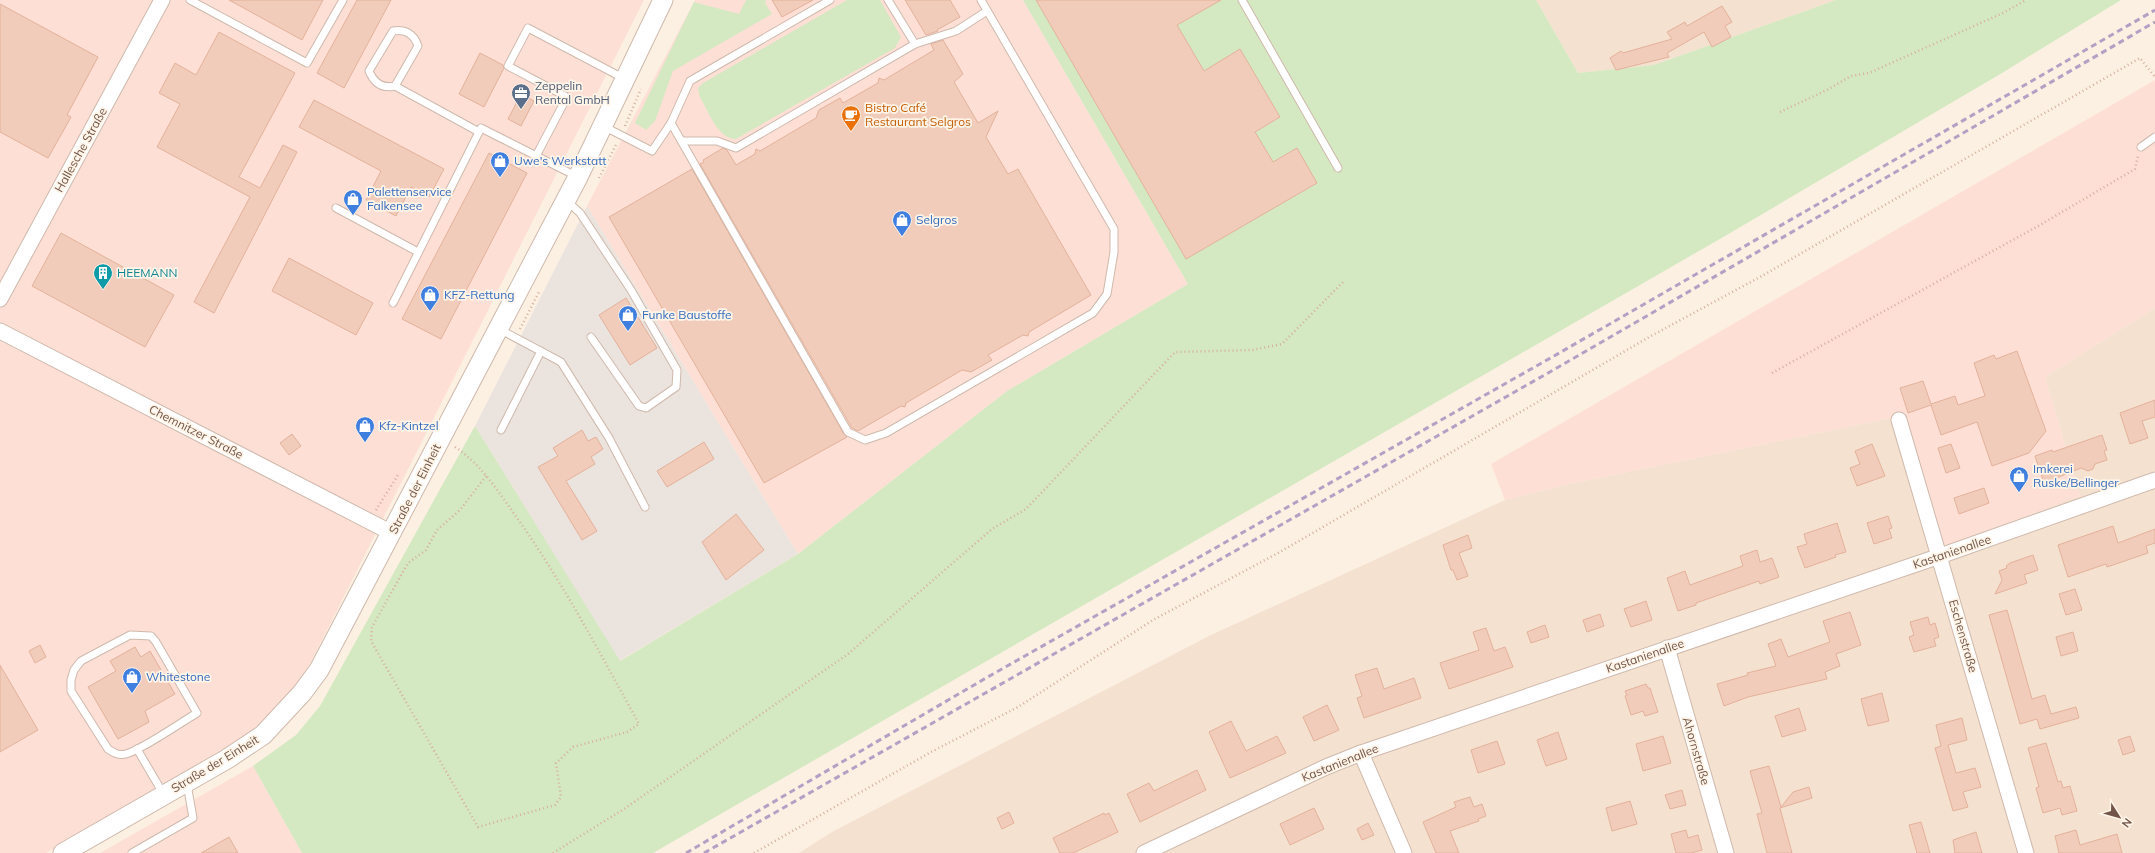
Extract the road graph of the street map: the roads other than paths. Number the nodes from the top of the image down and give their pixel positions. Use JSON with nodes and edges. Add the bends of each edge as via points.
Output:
{"nodes":[{"id":1,"x":162,"y":0,"type":"edge"},
{"id":2,"x":190,"y":0,"type":"edge"},
{"id":3,"x":343,"y":0,"type":"edge"},
{"id":4,"x":663,"y":0,"type":"edge"},
{"id":5,"x":830,"y":0,"type":"edge"},
{"id":6,"x":888,"y":0,"type":"edge"},
{"id":7,"x":981,"y":0,"type":"edge"},
{"id":8,"x":1242,"y":0,"type":"edge"},
{"id":9,"x":987,"y":11,"type":"junction"},
{"id":10,"x":915,"y":44,"type":"junction"},
{"id":11,"x":626,"y":79,"type":"junction"},
{"id":12,"x":395,"y":86,"type":"junction"},
{"id":13,"x":671,"y":123,"type":"junction"},
{"id":14,"x":603,"y":126,"type":"junction"},
{"id":15,"x":479,"y":132,"type":"junction"},
{"id":16,"x":2155,"y":137,"type":"edge"},
{"id":17,"x":682,"y":141,"type":"junction"},
{"id":18,"x":2141,"y":147,"type":"road end"},
{"id":19,"x":536,"y":156,"type":"junction"},
{"id":20,"x":1338,"y":168,"type":"dead end"},
{"id":21,"x":578,"y":177,"type":"junction"},
{"id":22,"x":566,"y":200,"type":"junction"},
{"id":23,"x":336,"y":208,"type":"dead end"},
{"id":24,"x":418,"y":252,"type":"junction"},
{"id":25,"x":0,"y":299,"type":"edge"},
{"id":26,"x":393,"y":303,"type":"dead end"},
{"id":27,"x":499,"y":329,"type":"junction"},
{"id":28,"x":0,"y":331,"type":"edge"},
{"id":29,"x":591,"y":337,"type":"dead end"},
{"id":30,"x":540,"y":351,"type":"junction"},
{"id":31,"x":1899,"y":420,"type":"dead end"},
{"id":32,"x":501,"y":430,"type":"dead end"},
{"id":33,"x":2155,"y":480,"type":"edge"},
{"id":34,"x":645,"y":507,"type":"dead end"},
{"id":35,"x":392,"y":533,"type":"junction"},
{"id":36,"x":1940,"y":556,"type":"junction"},
{"id":37,"x":1667,"y":648,"type":"junction"},
{"id":38,"x":137,"y":749,"type":"junction"},
{"id":39,"x":1361,"y":753,"type":"junction"},
{"id":40,"x":186,"y":782,"type":"junction"},
{"id":41,"x":164,"y":795,"type":"junction"},
{"id":42,"x":63,"y":853,"type":"edge"},
{"id":43,"x":132,"y":853,"type":"edge"},
{"id":44,"x":1144,"y":853,"type":"edge"},
{"id":45,"x":1404,"y":853,"type":"edge"},
{"id":46,"x":1726,"y":853,"type":"edge"},
{"id":47,"x":2026,"y":853,"type":"edge"}],
"edges":[{"from":1,"to":25,"type":"street","name":"Hallesche Straße"},
{"from":2,"to":3,"type":"lane","via":[[307,63]]},
{"from":4,"to":11,"type":"street","name":"Straße der Einheit"},
{"from":5,"to":13,"type":"lane","via":[[690,82]]},
{"from":6,"to":10,"type":"lane"},
{"from":7,"to":9,"type":"lane"},
{"from":8,"to":20,"type":"lane"},
{"from":9,"to":10,"type":"lane","via":[[956,31]]},
{"from":9,"to":17,"type":"lane","via":[[1114,229],[1114,252],[1107,294],[1093,313],[886,433],[864,440],[848,432]]},
{"from":10,"to":17,"type":"lane","via":[[736,148],[716,140]]},
{"from":11,"to":14,"type":"street","name":"Straße der Einheit"},
{"from":11,"to":19,"type":"lane","via":[[528,28],[508,66],[567,97]]},
{"from":12,"to":12,"type":"lane","via":[[381,86],[369,71],[393,31],[399,30],[410,34],[418,46]]},
{"from":12,"to":15,"type":"lane"},
{"from":13,"to":14,"type":"lane","via":[[652,151]]},
{"from":13,"to":17,"type":"lane"},
{"from":14,"to":21,"type":"street","name":"Straße der Einheit"},
{"from":15,"to":19,"type":"lane","via":[[481,128]]},
{"from":15,"to":24,"type":"lane"},
{"from":16,"to":18,"type":"lane"},
{"from":19,"to":21,"type":"lane"},
{"from":21,"to":22,"type":"street","name":"Straße der Einheit"},
{"from":22,"to":27,"type":"street","name":"Straße der Einheit"},
{"from":22,"to":29,"type":"lane","via":[[580,213],[631,290],[677,370],[676,387],[646,408],[639,406]]},
{"from":23,"to":24,"type":"lane"},
{"from":24,"to":26,"type":"lane"},
{"from":27,"to":30,"type":"lane"},
{"from":27,"to":35,"type":"street","name":"Straße der Einheit"},
{"from":28,"to":35,"type":"street","name":"Chemnitzer Straße"},
{"from":30,"to":32,"type":"lane"},
{"from":30,"to":34,"type":"lane","via":[[561,362],[609,438]]},
{"from":31,"to":36,"type":"street","name":"Eschenstraße"},
{"from":33,"to":36,"type":"street","name":"Kastanienallee"},
{"from":35,"to":40,"type":"street","name":"Straße der Einheit","via":[[319,670],[302,693],[263,735]]},
{"from":36,"to":37,"type":"street","name":"Kastanienallee"},
{"from":36,"to":47,"type":"street","name":"Eschenstraße"},
{"from":37,"to":39,"type":"street","name":"Kastanienallee"},
{"from":37,"to":46,"type":"street","name":"Ahornstraße"},
{"from":38,"to":38,"type":"lane","via":[[118,755],[108,749],[71,691],[74,670],[81,661],[130,635],[151,636],[197,713]]},
{"from":38,"to":41,"type":"lane"},
{"from":39,"to":44,"type":"street","name":"Kastanienallee"},
{"from":39,"to":45,"type":"street"},
{"from":40,"to":41,"type":"street","name":"Straße der Einheit"},
{"from":40,"to":43,"type":"lane","via":[[193,818]]},
{"from":41,"to":42,"type":"street","name":"Straße der Einheit"}]}
